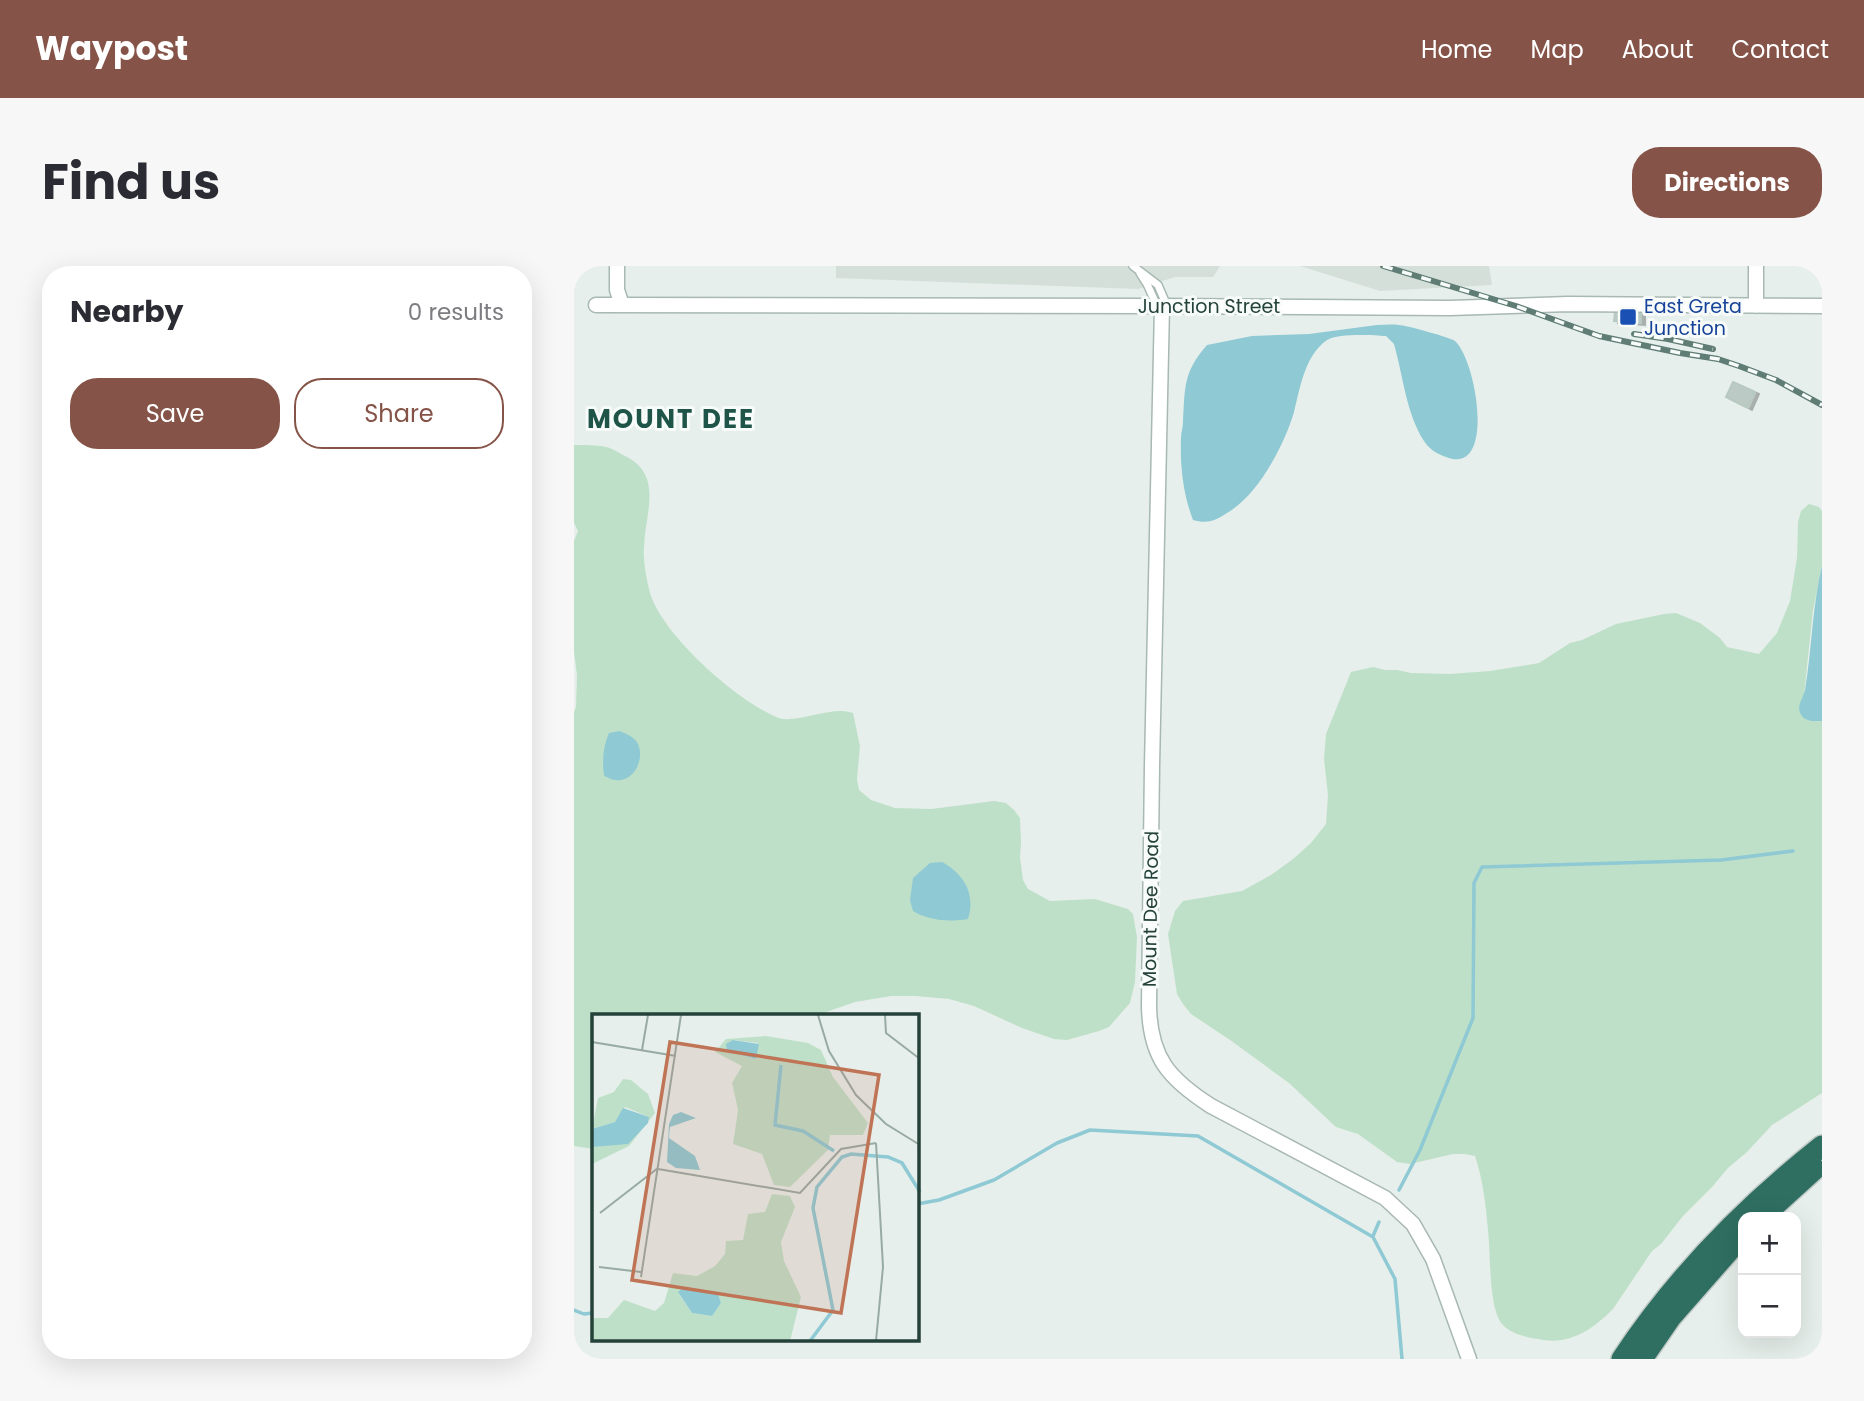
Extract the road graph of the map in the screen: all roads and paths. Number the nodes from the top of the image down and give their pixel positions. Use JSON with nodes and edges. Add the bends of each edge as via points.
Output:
{"nodes":[{"id":1,"x":617,"y":266,"type":"edge"},
{"id":2,"x":1756,"y":266,"type":"edge"},
{"id":3,"x":1134,"y":267,"type":"edge"},
{"id":4,"x":622,"y":304,"type":"junction"},
{"id":5,"x":596,"y":305,"type":"dead end"},
{"id":6,"x":1162,"y":306,"type":"junction"},
{"id":7,"x":1756,"y":306,"type":"junction"},
{"id":8,"x":1822,"y":306,"type":"edge"},
{"id":9,"x":1822,"y":1146,"type":"edge"},
{"id":10,"x":1810,"y":1167,"type":"edge"},
{"id":11,"x":1767,"y":1212,"type":"edge"},
{"id":12,"x":1738,"y":1241,"type":"edge"},
{"id":13,"x":1469,"y":1359,"type":"edge"},
{"id":14,"x":1622,"y":1359,"type":"edge"},
{"id":15,"x":1642,"y":1359,"type":"edge"}],
"edges":[{"from":1,"to":4,"type":"street"},
{"from":2,"to":7,"type":"street"},
{"from":3,"to":6,"type":"lane","via":[[1158,285]]},
{"from":4,"to":5,"type":"street","name":"Junction Street"},
{"from":4,"to":6,"type":"street","name":"Junction Street"},
{"from":6,"to":7,"type":"street","name":"Junction Street"},
{"from":6,"to":13,"type":"street","name":"Mount Dee Road","via":[[1149,1006],[1156,1052],[1173,1078],[1191,1093],[1385,1198],[1413,1224],[1433,1259]]},
{"from":7,"to":8,"type":"street","name":"Junction Street"},
{"from":9,"to":10,"type":"highway"},
{"from":10,"to":11,"type":"highway"},
{"from":10,"to":14,"type":"highway","via":[[1772,1186],[1700,1258]]},
{"from":12,"to":15,"type":"highway","via":[[1671,1317]]}]}
